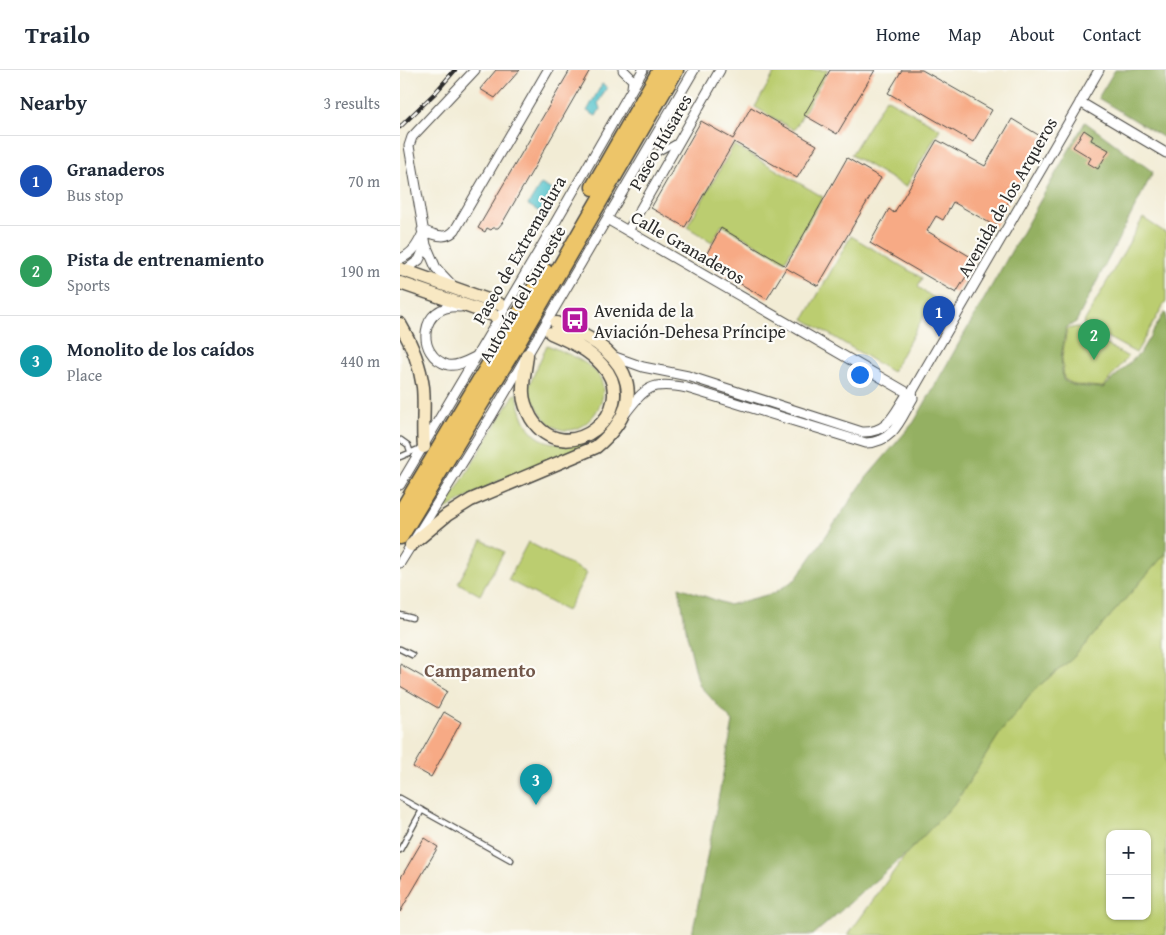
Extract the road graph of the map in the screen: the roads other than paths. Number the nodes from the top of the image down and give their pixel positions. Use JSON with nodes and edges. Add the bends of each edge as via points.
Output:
{"nodes":[{"id":1,"x":475,"y":70,"type":"edge"},
{"id":2,"x":548,"y":70,"type":"edge"},
{"id":3,"x":623,"y":70,"type":"edge"},
{"id":4,"x":643,"y":70,"type":"edge"},
{"id":5,"x":661,"y":70,"type":"edge"},
{"id":6,"x":674,"y":70,"type":"edge"},
{"id":7,"x":694,"y":70,"type":"edge"},
{"id":8,"x":720,"y":70,"type":"edge"},
{"id":9,"x":1098,"y":70,"type":"edge"},
{"id":10,"x":632,"y":88,"type":"junction"},
{"id":11,"x":1080,"y":102,"type":"junction"},
{"id":12,"x":680,"y":140,"type":"junction"},
{"id":13,"x":1166,"y":153,"type":"edge"},
{"id":14,"x":654,"y":155,"type":"dead end"},
{"id":15,"x":607,"y":219,"type":"junction"},
{"id":16,"x":422,"y":231,"type":"junction"},
{"id":17,"x":628,"y":231,"type":"junction"},
{"id":18,"x":426,"y":245,"type":"junction"},
{"id":19,"x":401,"y":271,"type":"edge"},
{"id":20,"x":456,"y":288,"type":"junction"},
{"id":21,"x":474,"y":309,"type":"junction"},
{"id":22,"x":400,"y":324,"type":"edge"},
{"id":23,"x":527,"y":355,"type":"junction"},
{"id":24,"x":478,"y":356,"type":"junction"},
{"id":25,"x":614,"y":356,"type":"junction"},
{"id":26,"x":910,"y":393,"type":"junction"},
{"id":27,"x":624,"y":416,"type":"junction"},
{"id":28,"x":400,"y":440,"type":"edge"},
{"id":29,"x":424,"y":446,"type":"junction"},
{"id":30,"x":410,"y":451,"type":"junction"},
{"id":31,"x":400,"y":457,"type":"edge"},
{"id":32,"x":400,"y":485,"type":"edge"},
{"id":33,"x":400,"y":514,"type":"edge"},
{"id":34,"x":406,"y":541,"type":"edge"},
{"id":35,"x":400,"y":563,"type":"edge"},
{"id":36,"x":400,"y":615,"type":"edge"},
{"id":37,"x":412,"y":618,"type":"dead end"},
{"id":38,"x":400,"y":649,"type":"edge"},
{"id":39,"x":412,"y":655,"type":"dead end"},
{"id":40,"x":400,"y":798,"type":"edge"},
{"id":41,"x":422,"y":810,"type":"junction"},
{"id":42,"x":400,"y":850,"type":"edge"},
{"id":43,"x":511,"y":860,"type":"dead end"}],
"edges":[{"from":1,"to":16,"type":"street","via":[[412,137],[409,146]]},
{"from":2,"to":16,"type":"street","via":[[455,230],[451,235],[443,236]]},
{"from":3,"to":10,"type":"street","via":[[633,80]]},
{"from":4,"to":10,"type":"street","name":"Paseo de Extremadura"},
{"from":5,"to":33,"type":"highway","name":"Autovía del Suroeste","via":[[553,259]]},
{"from":6,"to":34,"type":"highway","name":"Autovía del Suroeste"},
{"from":7,"to":15,"type":"street"},
{"from":8,"to":12,"type":"street","name":"Paseo Húsares"},
{"from":9,"to":11,"type":"street","name":"Avenida de los Arqueros"},
{"from":10,"to":24,"type":"street","name":"Paseo de Extremadura"},
{"from":11,"to":13,"type":"street"},
{"from":11,"to":26,"type":"street","name":"Avenida de los Arqueros"},
{"from":12,"to":14,"type":"lane"},
{"from":12,"to":17,"type":"street","name":"Paseo Húsares"},
{"from":15,"to":17,"type":"street","name":"Calle Granaderos"},
{"from":15,"to":23,"type":"street"},
{"from":16,"to":18,"type":"street"},
{"from":16,"to":19,"type":"street","via":[[416,248]]},
{"from":17,"to":26,"type":"street","name":"Calle Granaderos"},
{"from":18,"to":19,"type":"street","via":[[419,260]]},
{"from":18,"to":20,"type":"street","via":[[436,268]]},
{"from":19,"to":20,"type":"main road"},
{"from":19,"to":21,"type":"main road"},
{"from":20,"to":21,"type":"main road","via":[[496,309]]},
{"from":21,"to":24,"type":"street","via":[[451,306],[440,309],[426,328],[426,337],[436,358],[448,365]]},
{"from":22,"to":29,"type":"main road","via":[[412,346],[423,387]]},
{"from":23,"to":25,"type":"main road","via":[[522,392],[526,410],[544,432],[562,439],[586,436],[598,428],[610,411],[614,398],[613,386],[603,366],[553,328],[594,339]]},
{"from":23,"to":34,"type":"street"},
{"from":24,"to":29,"type":"street","name":"Paseo de Extremadura"},
{"from":25,"to":26,"type":"street","name":"Avenida de los Arqueros","via":[[642,367],[688,376],[862,432],[878,431],[886,426]]},
{"from":25,"to":27,"type":"main road","via":[[625,377],[627,398]]},
{"from":26,"to":27,"type":"street","name":"Avenida de los Arqueros","via":[[913,398],[892,433],[875,443],[665,384],[644,391]]},
{"from":27,"to":34,"type":"main road","via":[[612,434],[596,447],[471,500]]},
{"from":28,"to":30,"type":"lane","via":[[408,445]]},
{"from":29,"to":30,"type":"lane"},
{"from":29,"to":32,"type":"street","name":"Paseo de Extremadura"},
{"from":30,"to":31,"type":"lane"},
{"from":34,"to":35,"type":"street"},
{"from":36,"to":37,"type":"lane"},
{"from":38,"to":39,"type":"lane"},
{"from":40,"to":41,"type":"lane"},
{"from":41,"to":42,"type":"lane"},
{"from":41,"to":43,"type":"lane"}]}
